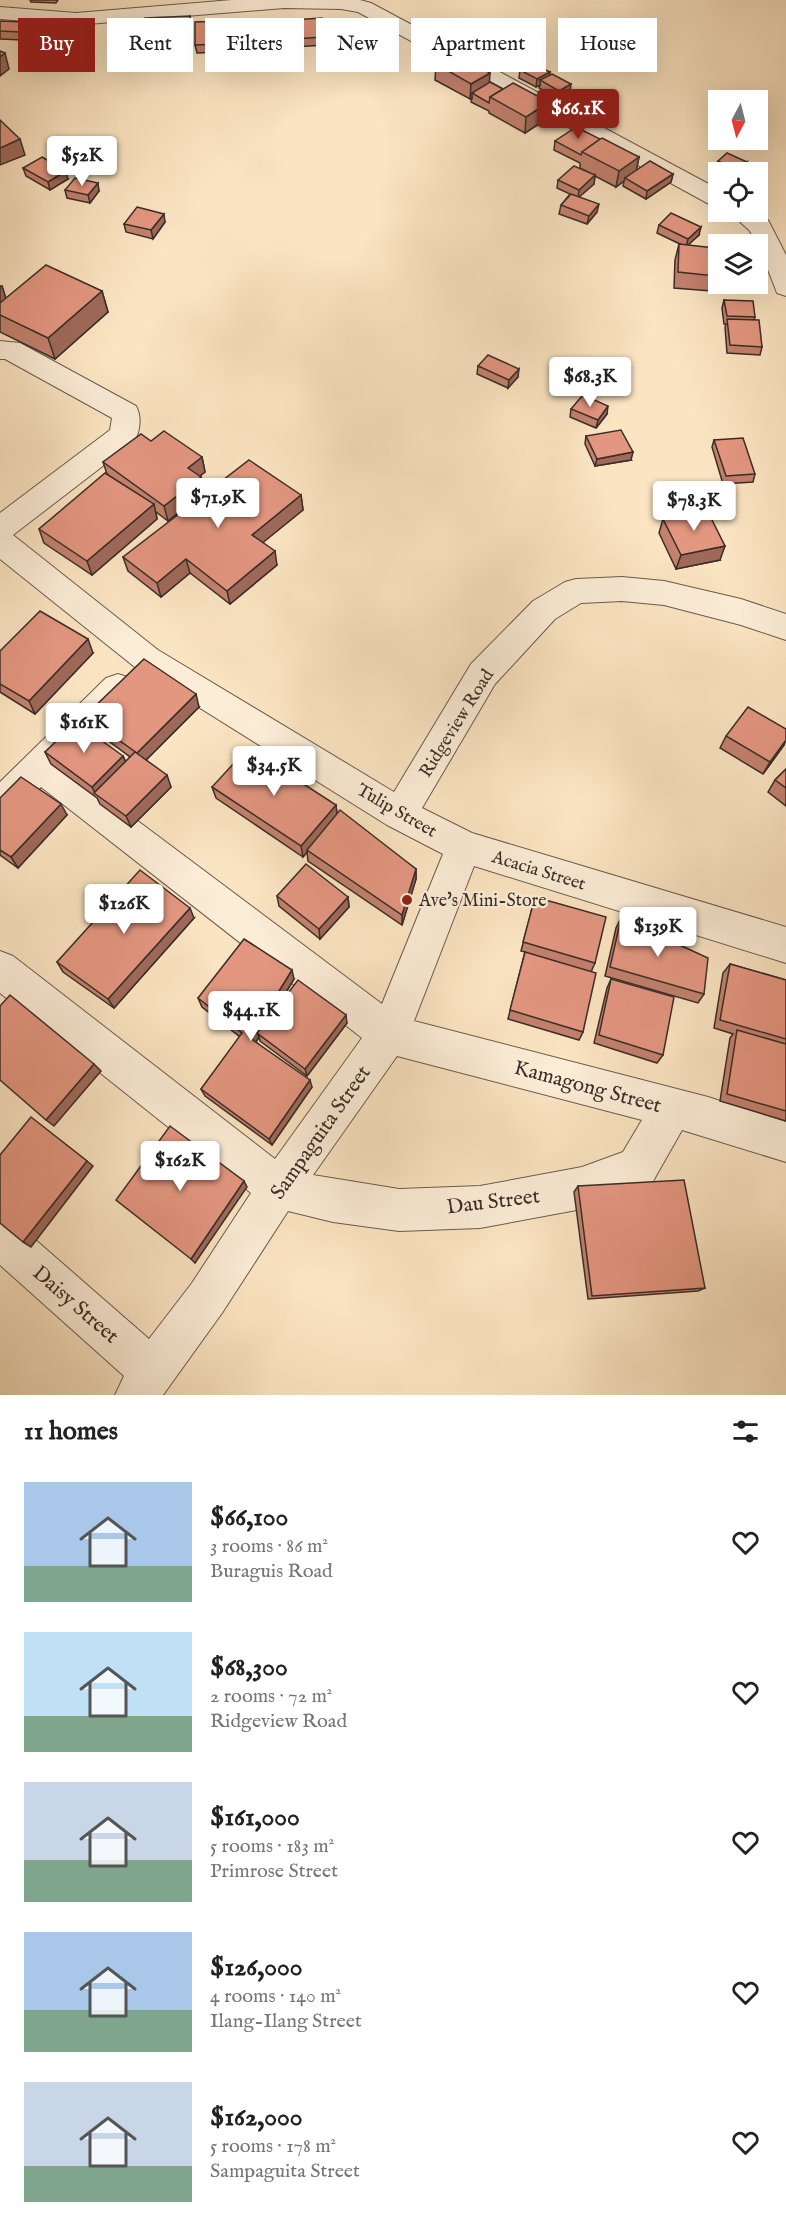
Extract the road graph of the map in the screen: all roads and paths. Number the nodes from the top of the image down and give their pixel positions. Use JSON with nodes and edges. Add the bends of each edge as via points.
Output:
{"nodes":[{"id":1,"x":284,"y":1,"type":"edge"},
{"id":2,"x":259,"y":2,"type":"edge"},
{"id":3,"x":0,"y":13,"type":"edge"},
{"id":4,"x":708,"y":194,"type":"edge"},
{"id":5,"x":754,"y":222,"type":"edge"},
{"id":6,"x":786,"y":287,"type":"edge"},
{"id":7,"x":0,"y":350,"type":"edge"},
{"id":8,"x":0,"y":528,"type":"edge"},
{"id":9,"x":0,"y":542,"type":"edge"},
{"id":10,"x":786,"y":627,"type":"edge"},
{"id":11,"x":147,"y":659,"type":"junction"},
{"id":12,"x":39,"y":766,"type":"junction"},
{"id":13,"x":0,"y":805,"type":"edge"},
{"id":14,"x":399,"y":814,"type":"junction"},
{"id":15,"x":464,"y":847,"type":"junction"},
{"id":16,"x":786,"y":945,"type":"edge"},
{"id":17,"x":0,"y":969,"type":"edge"},
{"id":18,"x":389,"y":1034,"type":"junction"},
{"id":19,"x":672,"y":1108,"type":"junction"},
{"id":20,"x":786,"y":1142,"type":"edge"},
{"id":21,"x":279,"y":1188,"type":"junction"},
{"id":22,"x":0,"y":1238,"type":"edge"},
{"id":23,"x":145,"y":1383,"type":"edge"}],
"edges":[{"from":1,"to":2,"type":"street"},
{"from":1,"to":4,"type":"street","via":[[364,7]]},
{"from":2,"to":3,"type":"street","via":[[76,19]]},
{"from":5,"to":6,"type":"street"},
{"from":7,"to":8,"type":"street","via":[[10,350],[126,413],[124,435]]},
{"from":9,"to":11,"type":"street","name":"Tulip Street"},
{"from":10,"to":14,"type":"street","name":"Ridgeview Road","via":[[664,593],[622,589],[576,591],[544,610],[483,674]]},
{"from":11,"to":12,"type":"street"},
{"from":11,"to":14,"type":"street","name":"Tulip Street"},
{"from":12,"to":13,"type":"street"},
{"from":12,"to":18,"type":"street"},
{"from":14,"to":15,"type":"street","name":"Tulip Street"},
{"from":15,"to":16,"type":"street","name":"Acacia Street"},
{"from":15,"to":18,"type":"street","name":"Sampaguita Street"},
{"from":17,"to":21,"type":"street"},
{"from":18,"to":19,"type":"street","name":"Kamagong Street"},
{"from":18,"to":21,"type":"street","name":"Sampaguita Street"},
{"from":19,"to":20,"type":"street","name":"Kamagong Street"},
{"from":19,"to":21,"type":"street","name":"Dau Street","via":[[637,1168],[582,1188],[480,1207],[399,1210],[333,1202]]},
{"from":21,"to":23,"type":"street","name":"Sampaguita Street"},
{"from":22,"to":23,"type":"street","name":"Daisy Street"}]}
